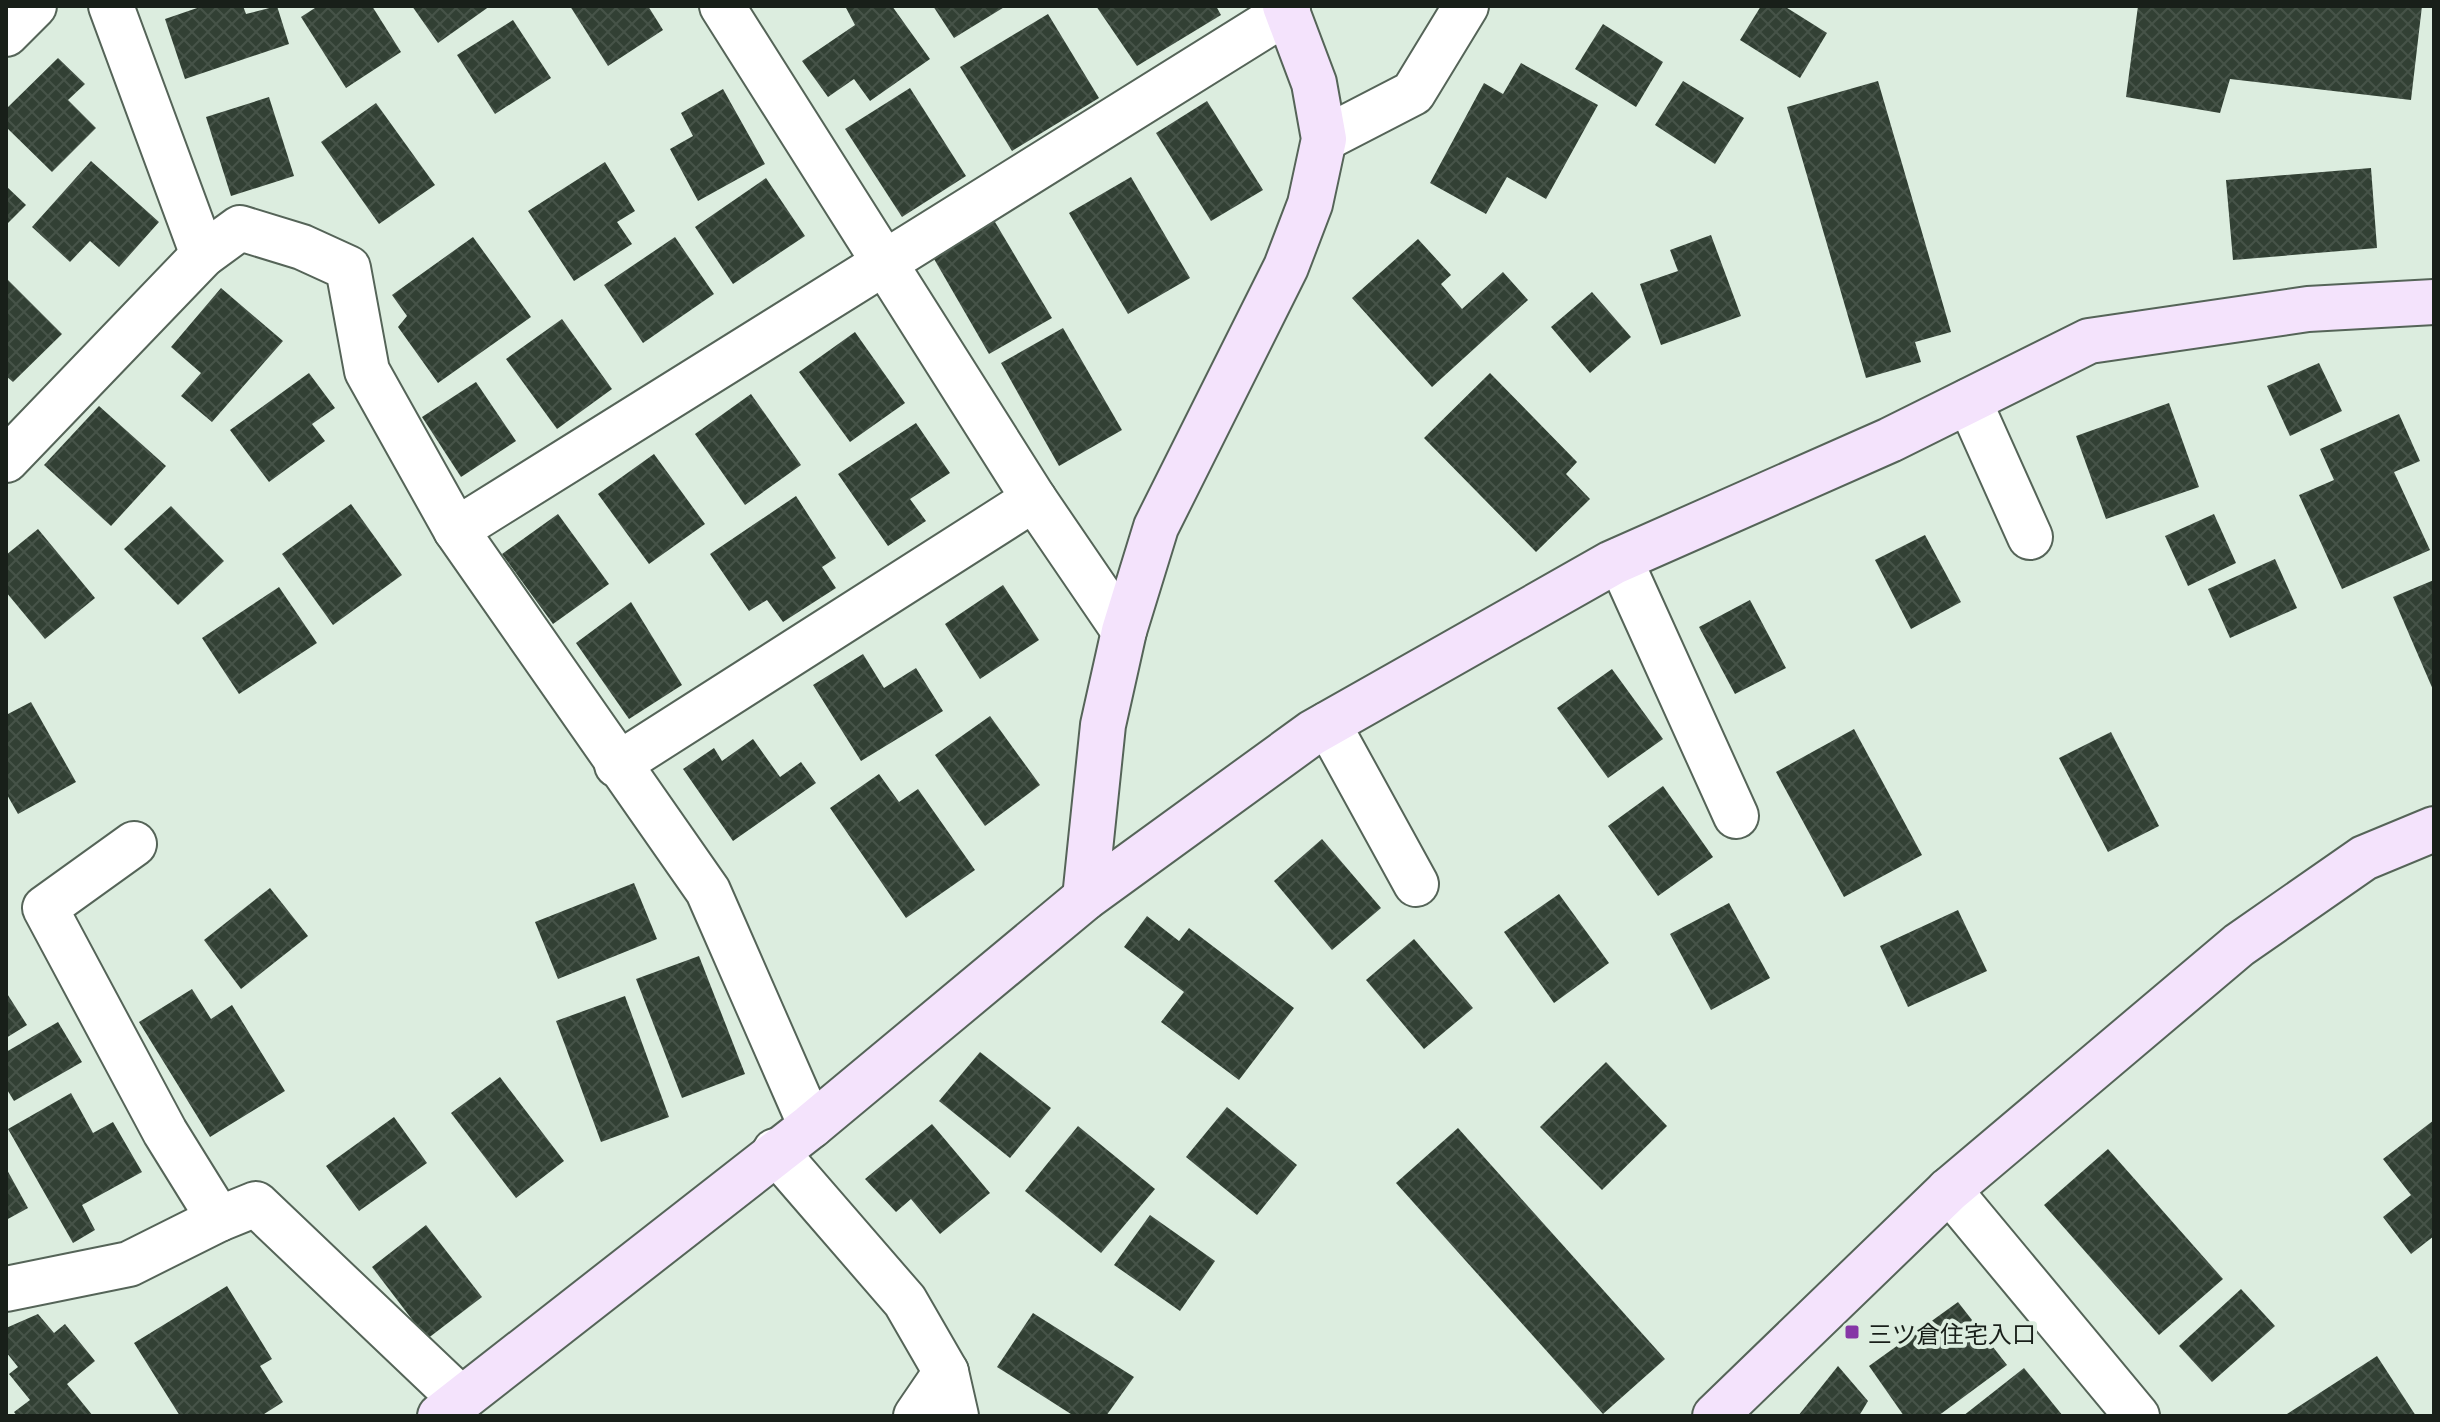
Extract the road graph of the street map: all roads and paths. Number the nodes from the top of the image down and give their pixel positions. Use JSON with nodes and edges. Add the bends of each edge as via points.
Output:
{"nodes":[{"id":1,"x":34,"y":6,"type":"edge"},
{"id":2,"x":111,"y":6,"type":"edge"},
{"id":3,"x":722,"y":6,"type":"edge"},
{"id":4,"x":1466,"y":6,"type":"edge"},
{"id":5,"x":1287,"y":9,"type":"edge"},
{"id":6,"x":6,"y":34,"type":"edge"},
{"id":7,"x":1324,"y":139,"type":"junction"},
{"id":8,"x":203,"y":255,"type":"junction"},
{"id":9,"x":884,"y":262,"type":"junction"},
{"id":10,"x":2434,"y":302,"type":"edge"},
{"id":11,"x":1969,"y":401,"type":"junction"},
{"id":12,"x":6,"y":460,"type":"edge"},
{"id":13,"x":1034,"y":499,"type":"junction"},
{"id":14,"x":456,"y":530,"type":"junction"},
{"id":15,"x":2030,"y":537,"type":"dead end"},
{"id":16,"x":1620,"y":560,"type":"junction"},
{"id":17,"x":1124,"y":631,"type":"junction"},
{"id":18,"x":1328,"y":724,"type":"junction"},
{"id":19,"x":617,"y":765,"type":"junction"},
{"id":20,"x":1736,"y":816,"type":"dead end"},
{"id":21,"x":2434,"y":829,"type":"edge"},
{"id":22,"x":134,"y":844,"type":"dead end"},
{"id":23,"x":1416,"y":884,"type":"dead end"},
{"id":24,"x":1085,"y":898,"type":"junction"},
{"id":25,"x":811,"y":1126,"type":"junction"},
{"id":26,"x":775,"y":1151,"type":"junction"},
{"id":27,"x":1949,"y":1190,"type":"junction"},
{"id":28,"x":219,"y":1219,"type":"junction"},
{"id":29,"x":6,"y":1289,"type":"edge"},
{"id":30,"x":946,"y":1372,"type":"junction"},
{"id":31,"x":450,"y":1408,"type":"edge"},
{"id":32,"x":916,"y":1416,"type":"edge"},
{"id":33,"x":956,"y":1416,"type":"edge"},
{"id":34,"x":1715,"y":1416,"type":"edge"},
{"id":35,"x":2137,"y":1416,"type":"edge"}],
"edges":[{"from":1,"to":6,"type":"street"},
{"from":2,"to":8,"type":"street"},
{"from":3,"to":9,"type":"street"},
{"from":4,"to":7,"type":"street","via":[[1413,93]]},
{"from":5,"to":7,"type":"street","via":[[1314,83]]},
{"from":5,"to":9,"type":"street"},
{"from":7,"to":17,"type":"street","via":[[1310,204],[1286,267],[1156,527]]},
{"from":8,"to":12,"type":"street"},
{"from":8,"to":14,"type":"street","via":[[240,228],[348,268],[367,371]]},
{"from":9,"to":13,"type":"street"},
{"from":9,"to":14,"type":"street"},
{"from":10,"to":11,"type":"street","via":[[2308,309],[2089,341]]},
{"from":11,"to":15,"type":"street"},
{"from":11,"to":16,"type":"street"},
{"from":13,"to":17,"type":"street"},
{"from":13,"to":19,"type":"street"},
{"from":14,"to":19,"type":"street"},
{"from":16,"to":18,"type":"street"},
{"from":16,"to":20,"type":"street"},
{"from":17,"to":24,"type":"street","via":[[1103,725]]},
{"from":18,"to":23,"type":"street"},
{"from":18,"to":24,"type":"street"},
{"from":19,"to":25,"type":"street","via":[[708,891]]},
{"from":21,"to":27,"type":"street","via":[[2364,858],[2239,945]]},
{"from":22,"to":28,"type":"street","via":[[45,908],[165,1132]]},
{"from":24,"to":25,"type":"street"},
{"from":25,"to":26,"type":"street"},
{"from":26,"to":30,"type":"street","via":[[905,1301]]},
{"from":26,"to":31,"type":"street"},
{"from":27,"to":34,"type":"street"},
{"from":27,"to":35,"type":"street"},
{"from":28,"to":29,"type":"street","via":[[129,1264]]},
{"from":28,"to":31,"type":"street","via":[[256,1204]]},
{"from":30,"to":32,"type":"street"},
{"from":30,"to":33,"type":"street"}]}
